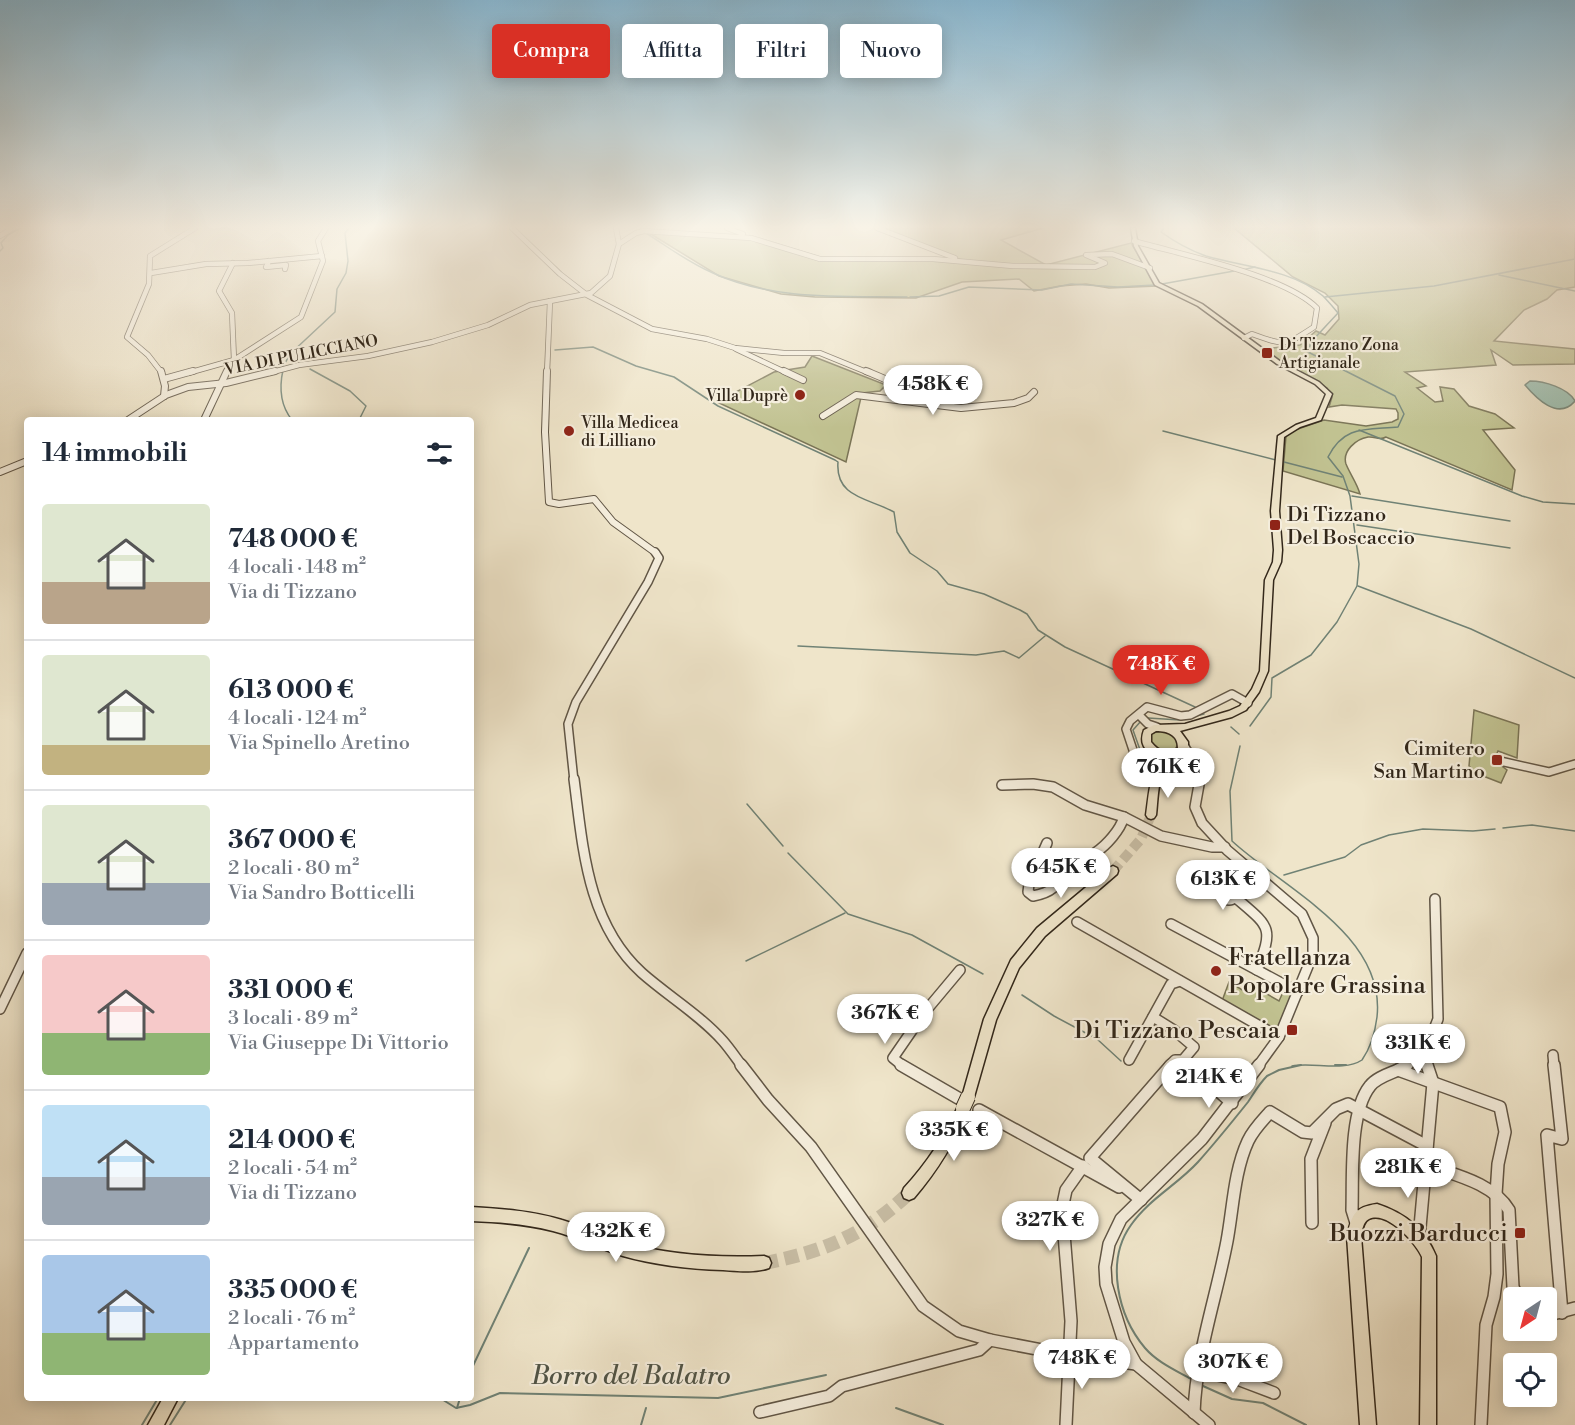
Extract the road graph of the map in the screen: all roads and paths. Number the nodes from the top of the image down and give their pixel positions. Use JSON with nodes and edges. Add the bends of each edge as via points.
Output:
{"nodes":[{"id":1,"x":145,"y":294,"type":"edge"},
{"id":2,"x":221,"y":294,"type":"edge"},
{"id":3,"x":310,"y":294,"type":"edge"},
{"id":4,"x":1178,"y":294,"type":"edge"},
{"id":5,"x":1300,"y":294,"type":"edge"},
{"id":6,"x":586,"y":295,"type":"joint"},
{"id":7,"x":550,"y":301,"type":"junction"},
{"id":8,"x":1245,"y":338,"type":"junction"},
{"id":9,"x":735,"y":348,"type":"junction"},
{"id":10,"x":234,"y":360,"type":"junction"},
{"id":11,"x":164,"y":379,"type":"junction"},
{"id":12,"x":803,"y":380,"type":"dead end"},
{"id":13,"x":220,"y":383,"type":"junction"},
{"id":14,"x":166,"y":389,"type":"junction"},
{"id":15,"x":172,"y":392,"type":"junction"},
{"id":16,"x":1034,"y":392,"type":"dead end"},
{"id":17,"x":164,"y":396,"type":"junction"},
{"id":18,"x":919,"y":402,"type":"junction"},
{"id":19,"x":823,"y":416,"type":"dead end"},
{"id":20,"x":133,"y":417,"type":"edge"},
{"id":21,"x":205,"y":417,"type":"edge"},
{"id":22,"x":24,"y":461,"type":"edge"},
{"id":23,"x":0,"y":472,"type":"edge"},
{"id":24,"x":1248,"y":703,"type":"junction"},
{"id":25,"x":1205,"y":723,"type":"junction"},
{"id":26,"x":1151,"y":724,"type":"junction"},
{"id":27,"x":1184,"y":743,"type":"junction"},
{"id":28,"x":1151,"y":749,"type":"junction"},
{"id":29,"x":1174,"y":756,"type":"junction"},
{"id":30,"x":1500,"y":761,"type":"dead end"},
{"id":31,"x":1575,"y":764,"type":"edge"},
{"id":32,"x":1197,"y":765,"type":"junction"},
{"id":33,"x":1131,"y":776,"type":"dead end"},
{"id":34,"x":1157,"y":779,"type":"junction"},
{"id":35,"x":1002,"y":786,"type":"dead end"},
{"id":36,"x":1151,"y":815,"type":"tunnel mouth"},
{"id":37,"x":1124,"y":817,"type":"junction"},
{"id":38,"x":1047,"y":843,"type":"dead end"},
{"id":39,"x":1225,"y":847,"type":"junction"},
{"id":40,"x":1113,"y":871,"type":"tunnel mouth"},
{"id":41,"x":1236,"y":898,"type":"dead end"},
{"id":42,"x":1435,"y":899,"type":"dead end"},
{"id":43,"x":1077,"y":922,"type":"dead end"},
{"id":44,"x":1171,"y":924,"type":"dead end"},
{"id":45,"x":24,"y":959,"type":"edge"},
{"id":46,"x":960,"y":970,"type":"dead end"},
{"id":47,"x":1257,"y":970,"type":"junction"},
{"id":48,"x":1174,"y":980,"type":"junction"},
{"id":49,"x":1298,"y":992,"type":"junction"},
{"id":50,"x":0,"y":1009,"type":"edge"},
{"id":51,"x":1153,"y":1017,"type":"junction"},
{"id":52,"x":1279,"y":1037,"type":"junction"},
{"id":53,"x":1424,"y":1055,"type":"junction"},
{"id":54,"x":1553,"y":1055,"type":"dead end"},
{"id":55,"x":1130,"y":1060,"type":"dead end"},
{"id":56,"x":1183,"y":1060,"type":"junction"},
{"id":57,"x":1398,"y":1070,"type":"junction"},
{"id":58,"x":1433,"y":1083,"type":"junction"},
{"id":59,"x":963,"y":1101,"type":"junction"},
{"id":60,"x":1232,"y":1103,"type":"junction"},
{"id":61,"x":979,"y":1110,"type":"dead end"},
{"id":62,"x":1359,"y":1111,"type":"junction"},
{"id":63,"x":1327,"y":1118,"type":"junction"},
{"id":64,"x":1427,"y":1146,"type":"junction"},
{"id":65,"x":1427,"y":1165,"type":"junction"},
{"id":66,"x":1083,"y":1166,"type":"junction"},
{"id":67,"x":909,"y":1193,"type":"tunnel mouth"},
{"id":68,"x":1496,"y":1194,"type":"junction"},
{"id":69,"x":1137,"y":1197,"type":"junction"},
{"id":70,"x":474,"y":1214,"type":"edge"},
{"id":71,"x":1312,"y":1223,"type":"dead end"},
{"id":72,"x":1356,"y":1223,"type":"junction"},
{"id":73,"x":1419,"y":1238,"type":"junction"},
{"id":74,"x":764,"y":1263,"type":"tunnel mouth"},
{"id":75,"x":1513,"y":1287,"type":"edge"},
{"id":76,"x":1575,"y":1308,"type":"edge"},
{"id":77,"x":1562,"y":1313,"type":"junction"},
{"id":78,"x":1557,"y":1314,"type":"edge"},
{"id":79,"x":990,"y":1340,"type":"junction"},
{"id":80,"x":1068,"y":1355,"type":"junction"},
{"id":81,"x":1136,"y":1364,"type":"junction"},
{"id":82,"x":1199,"y":1372,"type":"junction"},
{"id":83,"x":1274,"y":1393,"type":"dead end"},
{"id":84,"x":169,"y":1401,"type":"edge"},
{"id":85,"x":760,"y":1412,"type":"dead end"},
{"id":86,"x":1194,"y":1413,"type":"junction"},
{"id":87,"x":156,"y":1425,"type":"edge"},
{"id":88,"x":1066,"y":1425,"type":"edge"},
{"id":89,"x":1209,"y":1425,"type":"edge"},
{"id":90,"x":1368,"y":1425,"type":"edge"},
{"id":91,"x":1428,"y":1425,"type":"edge"},
{"id":92,"x":1481,"y":1425,"type":"edge"}],
"edges":[{"from":1,"to":11,"type":"street","via":[[127,337],[158,364]]},
{"from":2,"to":10,"type":"street","via":[[232,313]]},
{"from":3,"to":10,"type":"street","via":[[301,317]]},
{"from":4,"to":8,"type":"main road","via":[[1200,305]]},
{"from":5,"to":8,"type":"street","via":[[1317,308],[1314,327],[1290,343],[1252,334]]},
{"from":6,"to":7,"type":"street","name":"VIA DI PULICCIANO"},
{"from":6,"to":9,"type":"street","via":[[652,329]]},
{"from":7,"to":13,"type":"street","name":"VIA DI PULICCIANO","via":[[529,305],[501,320],[436,341],[368,356],[299,364]]},
{"from":7,"to":79,"type":"street","via":[[545,432],[549,502],[558,505],[594,499],[613,522],[653,549],[659,558],[576,702],[568,724],[576,808],[598,911],[636,966],[722,1040],[768,1100],[811,1147],[923,1306],[959,1331]]},
{"from":8,"to":24,"type":"main road","via":[[1329,394],[1319,419],[1281,436],[1275,511],[1278,550],[1269,579],[1264,671]]},
{"from":9,"to":12,"type":"street"},
{"from":9,"to":18,"type":"street","via":[[820,353],[891,381]]},
{"from":10,"to":11,"type":"street"},
{"from":10,"to":13,"type":"street"},
{"from":11,"to":14,"type":"street"},
{"from":13,"to":15,"type":"street","name":"VIA DI PULICCIANO"},
{"from":13,"to":21,"type":"street"},
{"from":14,"to":15,"type":"street"},
{"from":14,"to":17,"type":"street"},
{"from":15,"to":17,"type":"street","name":"VIA DI PULICCIANO"},
{"from":16,"to":18,"type":"street","via":[[1014,403],[962,408]]},
{"from":17,"to":20,"type":"street","name":"VIA DI PULICCIANO"},
{"from":18,"to":19,"type":"street","via":[[856,395]]},
{"from":22,"to":23,"type":"street"},
{"from":24,"to":25,"type":"main road","via":[[1232,714]]},
{"from":24,"to":26,"type":"street","via":[[1232,693],[1190,715],[1175,716],[1144,708]]},
{"from":25,"to":26,"type":"main road"},
{"from":25,"to":27,"type":"main road","via":[[1190,731]]},
{"from":26,"to":27,"type":"main road","via":[[1177,734]]},
{"from":26,"to":28,"type":"main road","via":[[1145,740]]},
{"from":26,"to":33,"type":"street","via":[[1130,721],[1126,729],[1141,774]]},
{"from":27,"to":29,"type":"main road","via":[[1181,752]]},
{"from":27,"to":32,"type":"street"},
{"from":28,"to":29,"type":"main road"},
{"from":28,"to":34,"type":"main road"},
{"from":29,"to":32,"type":"street","via":[[1186,757]]},
{"from":29,"to":34,"type":"main road","via":[[1162,765]]},
{"from":30,"to":31,"type":"street","via":[[1549,772]]},
{"from":32,"to":39,"type":"street","via":[[1200,773],[1194,796],[1196,813]]},
{"from":34,"to":36,"type":"main road"},
{"from":35,"to":37,"type":"street","via":[[1053,787],[1085,805]]},
{"from":37,"to":38,"type":"street","via":[[1121,827],[1095,853],[1073,861],[1056,886],[1033,896],[1028,892],[1029,884]]},
{"from":37,"to":39,"type":"street","via":[[1161,836]]},
{"from":39,"to":49,"type":"street","via":[[1302,914],[1310,927],[1313,954]]},
{"from":40,"to":59,"type":"main road","via":[[1041,932],[1015,964],[990,1018]]},
{"from":41,"to":47,"type":"street","via":[[1270,933]]},
{"from":42,"to":53,"type":"street","via":[[1438,1019]]},
{"from":43,"to":48,"type":"street"},
{"from":44,"to":47,"type":"street"},
{"from":45,"to":50,"type":"street"},
{"from":46,"to":59,"type":"street","via":[[892,1058]]},
{"from":47,"to":49,"type":"street"},
{"from":48,"to":51,"type":"street"},
{"from":48,"to":52,"type":"street"},
{"from":49,"to":52,"type":"street"},
{"from":51,"to":55,"type":"street"},
{"from":51,"to":56,"type":"street","via":[[1194,1047]]},
{"from":52,"to":60,"type":"street"},
{"from":53,"to":57,"type":"street"},
{"from":53,"to":58,"type":"street"},
{"from":54,"to":77,"type":"street","via":[[1562,1139],[1547,1135]]},
{"from":56,"to":60,"type":"street"},
{"from":56,"to":69,"type":"street","via":[[1175,1060],[1090,1158]]},
{"from":57,"to":58,"type":"street"},
{"from":57,"to":62,"type":"street","via":[[1371,1085]]},
{"from":58,"to":64,"type":"street"},
{"from":58,"to":68,"type":"street","via":[[1500,1107],[1505,1132]]},
{"from":59,"to":67,"type":"main road","via":[[946,1147]]},
{"from":60,"to":69,"type":"street","via":[[1202,1139]]},
{"from":61,"to":66,"type":"street"},
{"from":62,"to":63,"type":"street","via":[[1348,1104]]},
{"from":62,"to":64,"type":"street"},
{"from":62,"to":72,"type":"street","via":[[1352,1209]]},
{"from":63,"to":71,"type":"street","via":[[1311,1159]]},
{"from":63,"to":82,"type":"street","via":[[1308,1134],[1270,1112],[1247,1143]]},
{"from":64,"to":65,"type":"street"},
{"from":65,"to":68,"type":"street"},
{"from":65,"to":73,"type":"street"},
{"from":66,"to":69,"type":"street"},
{"from":66,"to":80,"type":"street","via":[[1066,1190],[1062,1209],[1071,1321]]},
{"from":68,"to":75,"type":"street","via":[[1509,1210]]},
{"from":68,"to":92,"type":"street","via":[[1497,1274],[1486,1325]]},
{"from":69,"to":81,"type":"street","via":[[1109,1244],[1105,1267],[1111,1306]]},
{"from":70,"to":74,"type":"main road","via":[[553,1224],[623,1249],[667,1257],[733,1265]]},
{"from":72,"to":73,"type":"main road","via":[[1364,1214],[1387,1213],[1405,1223]]},
{"from":72,"to":90,"type":"main road","via":[[1354,1248]]},
{"from":73,"to":91,"type":"main road","via":[[1430,1261]]},
{"from":76,"to":77,"type":"street"},
{"from":77,"to":78,"type":"street"},
{"from":79,"to":80,"type":"street"},
{"from":79,"to":85,"type":"street","via":[[979,1350],[842,1386],[829,1396]]},
{"from":80,"to":81,"type":"street"},
{"from":80,"to":88,"type":"street"},
{"from":81,"to":86,"type":"street"},
{"from":82,"to":83,"type":"street","via":[[1240,1380]]},
{"from":82,"to":86,"type":"street"},
{"from":84,"to":87,"type":"main road"},
{"from":86,"to":89,"type":"street"}]}
